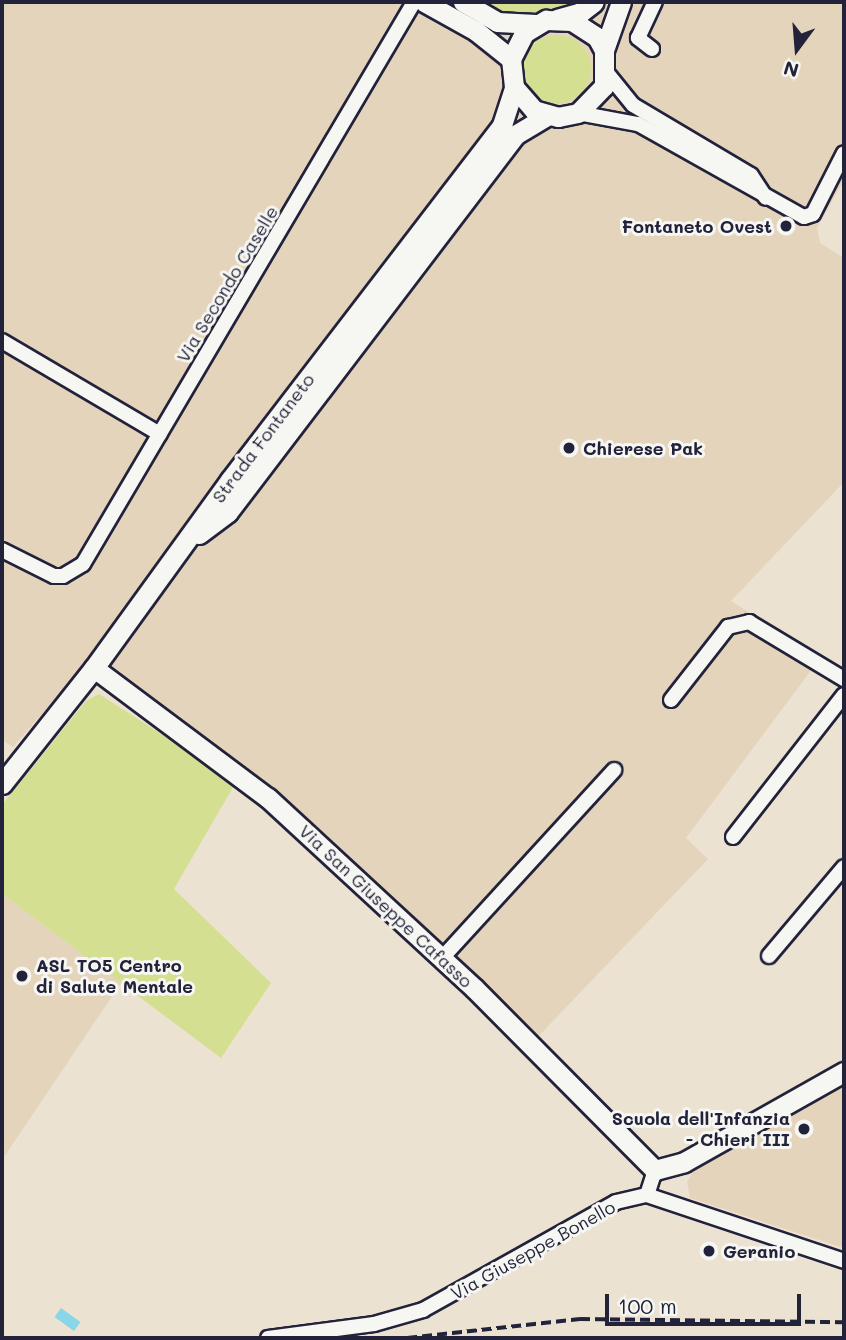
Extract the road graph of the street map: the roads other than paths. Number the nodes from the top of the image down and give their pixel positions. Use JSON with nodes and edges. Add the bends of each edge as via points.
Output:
{"nodes":[{"id":1,"x":414,"y":2,"type":"edge"},
{"id":2,"x":424,"y":2,"type":"edge"},
{"id":3,"x":463,"y":2,"type":"edge"},
{"id":4,"x":594,"y":2,"type":"edge"},
{"id":5,"x":621,"y":2,"type":"edge"},
{"id":6,"x":655,"y":2,"type":"edge"},
{"id":7,"x":557,"y":19,"type":"junction"},
{"id":8,"x":536,"y":24,"type":"junction"},
{"id":9,"x":652,"y":49,"type":"dead end"},
{"id":10,"x":604,"y":50,"type":"junction"},
{"id":11,"x":510,"y":58,"type":"junction"},
{"id":12,"x":607,"y":73,"type":"junction"},
{"id":13,"x":514,"y":87,"type":"junction"},
{"id":14,"x":578,"y":113,"type":"junction"},
{"id":15,"x":548,"y":115,"type":"junction"},
{"id":16,"x":844,"y":153,"type":"edge"},
{"id":17,"x":767,"y":199,"type":"junction"},
{"id":18,"x":2,"y":341,"type":"edge"},
{"id":19,"x":160,"y":434,"type":"junction"},
{"id":20,"x":184,"y":545,"type":"junction"},
{"id":21,"x":2,"y":551,"type":"edge"},
{"id":22,"x":94,"y":668,"type":"junction"},
{"id":23,"x":844,"y":679,"type":"edge"},
{"id":24,"x":844,"y":695,"type":"edge"},
{"id":25,"x":671,"y":700,"type":"dead end"},
{"id":26,"x":614,"y":770,"type":"dead end"},
{"id":27,"x":2,"y":784,"type":"edge"},
{"id":28,"x":733,"y":837,"type":"dead end"},
{"id":29,"x":844,"y":867,"type":"edge"},
{"id":30,"x":769,"y":956,"type":"dead end"},
{"id":31,"x":442,"y":958,"type":"junction"},
{"id":32,"x":844,"y":1072,"type":"edge"},
{"id":33,"x":655,"y":1170,"type":"junction"},
{"id":34,"x":647,"y":1195,"type":"junction"},
{"id":35,"x":844,"y":1261,"type":"edge"},
{"id":36,"x":268,"y":1338,"type":"edge"}],
"edges":[{"from":1,"to":19,"type":"street","name":"Via Secondo Caselle"},
{"from":2,"to":11,"type":"street","via":[[476,31]]},
{"from":3,"to":8,"type":"street","via":[[497,22]]},
{"from":4,"to":7,"type":"street","via":[[581,12]]},
{"from":5,"to":10,"type":"street"},
{"from":6,"to":9,"type":"street","via":[[638,38]]},
{"from":7,"to":8,"type":"street"},
{"from":7,"to":10,"type":"street","via":[[586,27]]},
{"from":8,"to":11,"type":"street","via":[[515,45]]},
{"from":10,"to":12,"type":"street"},
{"from":11,"to":13,"type":"street","name":"Strada Fontaneto"},
{"from":12,"to":14,"type":"street","via":[[598,97]]},
{"from":12,"to":17,"type":"street","via":[[633,105],[751,175]]},
{"from":13,"to":15,"type":"street","via":[[534,110]]},
{"from":13,"to":20,"type":"street","name":"Strada Fontaneto","via":[[502,125]]},
{"from":14,"to":15,"type":"street"},
{"from":14,"to":17,"type":"street","via":[[638,124]]},
{"from":15,"to":20,"type":"street","via":[[515,135],[228,512]]},
{"from":16,"to":17,"type":"street","via":[[813,214],[794,214]]},
{"from":18,"to":19,"type":"street"},
{"from":19,"to":21,"type":"street","name":"Via Secondo Caselle","via":[[83,564],[63,576],[41,573]]},
{"from":20,"to":22,"type":"street","name":"Strada Fontaneto"},
{"from":22,"to":27,"type":"street","name":"Strada Fontaneto"},
{"from":22,"to":31,"type":"street","name":"Via San Giuseppe Cafasso","via":[[268,798]]},
{"from":23,"to":25,"type":"street","via":[[749,622],[728,627]]},
{"from":24,"to":28,"type":"street"},
{"from":26,"to":31,"type":"street"},
{"from":29,"to":30,"type":"street"},
{"from":31,"to":33,"type":"street","name":"Via San Giuseppe Cafasso"},
{"from":32,"to":33,"type":"street","via":[[684,1162]]},
{"from":33,"to":34,"type":"street"},
{"from":34,"to":35,"type":"street"},
{"from":34,"to":36,"type":"street","name":"Via Giuseppe Bonello","via":[[616,1202],[423,1310],[374,1324]]}]}
